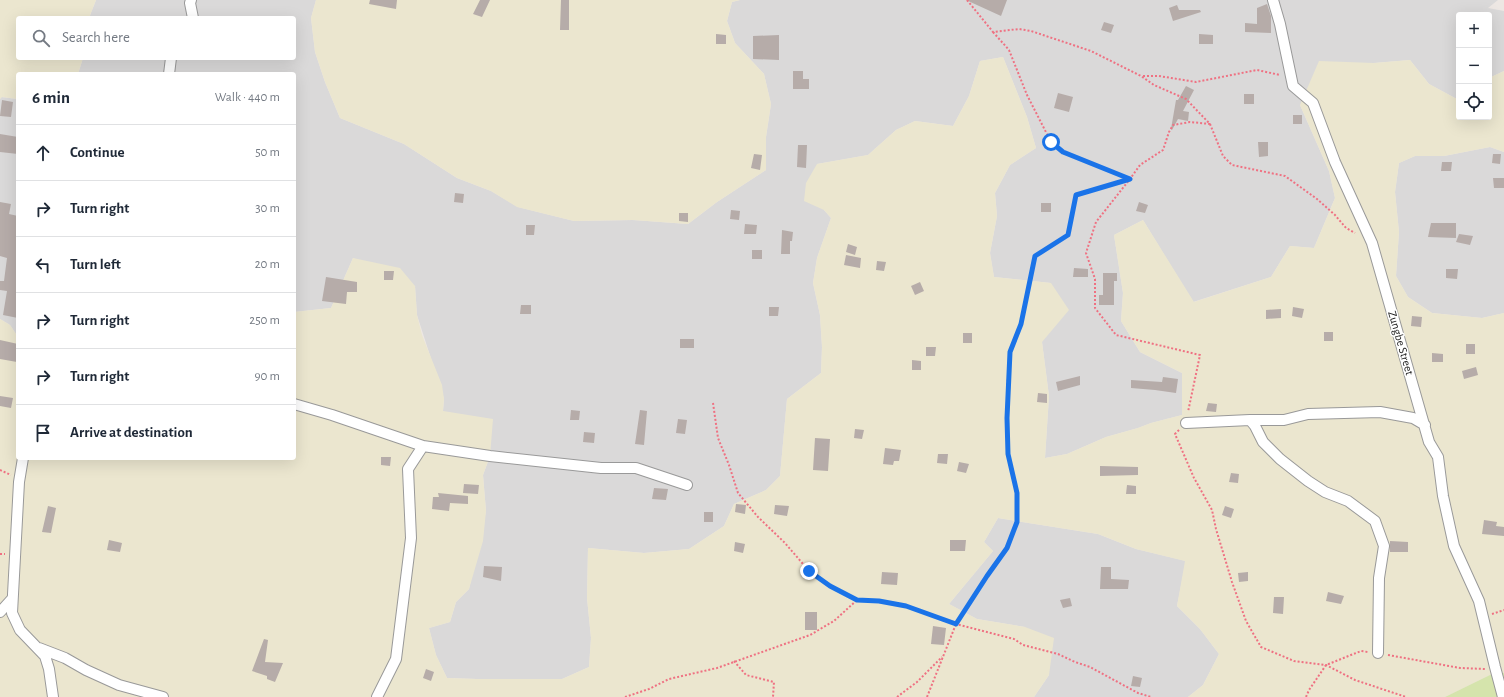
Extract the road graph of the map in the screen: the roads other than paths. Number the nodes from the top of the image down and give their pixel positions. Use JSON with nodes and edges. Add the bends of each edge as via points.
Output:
{"nodes":[{"id":1,"x":191,"y":0,"type":"edge"},
{"id":2,"x":1273,"y":0,"type":"edge"},
{"id":3,"x":193,"y":16,"type":"edge"},
{"id":4,"x":171,"y":60,"type":"edge"},
{"id":5,"x":169,"y":72,"type":"edge"},
{"id":6,"x":296,"y":405,"type":"edge"},
{"id":7,"x":1250,"y":420,"type":"junction"},
{"id":8,"x":1186,"y":423,"type":"road end"},
{"id":9,"x":1425,"y":424,"type":"junction"},
{"id":10,"x":424,"y":446,"type":"junction"},
{"id":11,"x":23,"y":460,"type":"edge"},
{"id":12,"x":687,"y":484,"type":"dead end"},
{"id":13,"x":12,"y":599,"type":"junction"},
{"id":14,"x":0,"y":612,"type":"edge"},
{"id":15,"x":37,"y":647,"type":"junction"},
{"id":16,"x":1378,"y":653,"type":"road end"},
{"id":17,"x":53,"y":697,"type":"edge"},
{"id":18,"x":163,"y":697,"type":"edge"},
{"id":19,"x":377,"y":697,"type":"edge"},
{"id":20,"x":1503,"y":697,"type":"edge"}],
"edges":[{"from":1,"to":3,"type":"street"},
{"from":2,"to":9,"type":"street","name":"Zungbe Street","via":[[1293,86],[1313,103],[1335,162],[1372,243]]},
{"from":4,"to":5,"type":"street"},
{"from":6,"to":10,"type":"street"},
{"from":7,"to":8,"type":"street"},
{"from":7,"to":9,"type":"street","via":[[1284,420],[1308,414],[1380,412],[1413,418]]},
{"from":7,"to":16,"type":"street","via":[[1263,442],[1308,481],[1325,492],[1348,501],[1375,521],[1384,546],[1379,578]]},
{"from":9,"to":20,"type":"street","name":"Zungbe Street","via":[[1429,442],[1438,457],[1454,546],[1479,600]]},
{"from":10,"to":12,"type":"street","via":[[601,468],[636,468]]},
{"from":10,"to":19,"type":"street","via":[[408,469],[411,538],[396,659]]},
{"from":11,"to":13,"type":"street"},
{"from":13,"to":14,"type":"street"},
{"from":13,"to":15,"type":"street","via":[[12,613],[20,630]]},
{"from":15,"to":17,"type":"street","via":[[47,662]]},
{"from":15,"to":18,"type":"street","via":[[119,684]]}]}
